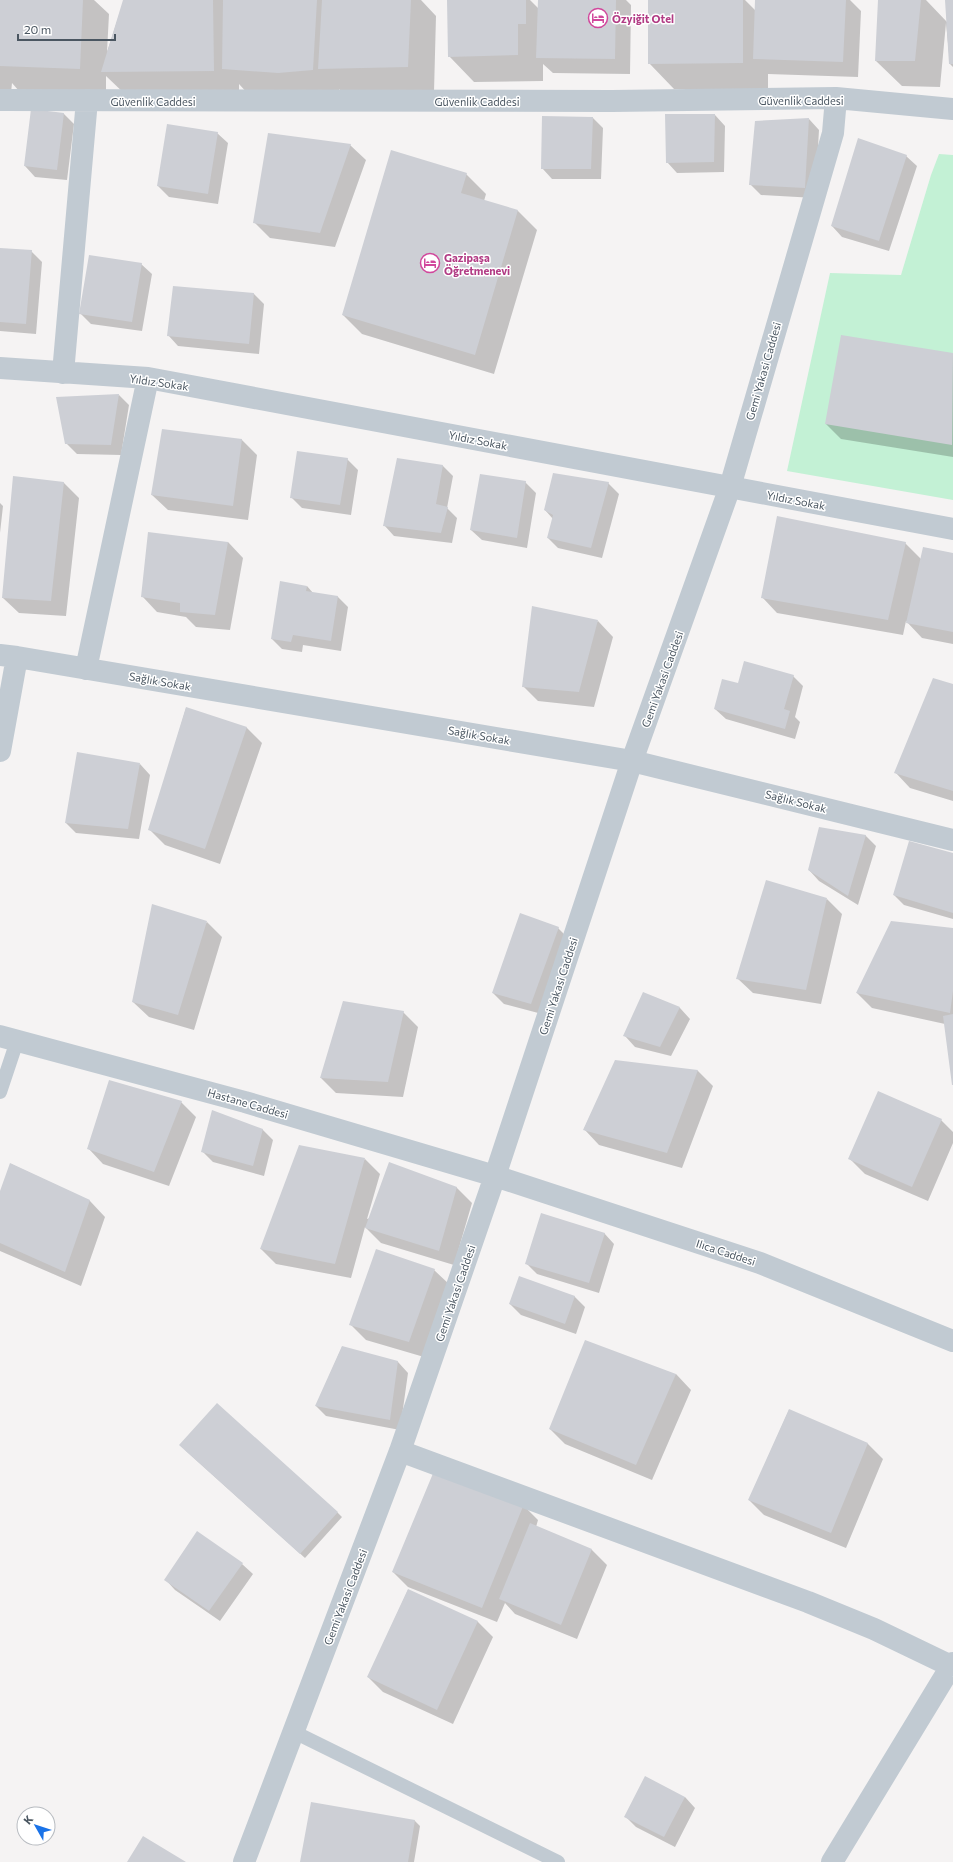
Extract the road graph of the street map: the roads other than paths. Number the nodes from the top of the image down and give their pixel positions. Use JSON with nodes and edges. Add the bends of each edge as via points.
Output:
{"nodes":[{"id":1,"x":836,"y":98,"type":"junction"},
{"id":2,"x":0,"y":100,"type":"edge"},
{"id":3,"x":87,"y":100,"type":"junction"},
{"id":4,"x":953,"y":109,"type":"edge"},
{"id":5,"x":0,"y":368,"type":"edge"},
{"id":6,"x":63,"y":373,"type":"junction"},
{"id":7,"x":148,"y":378,"type":"junction"},
{"id":8,"x":730,"y":487,"type":"junction"},
{"id":9,"x":953,"y":530,"type":"edge"},
{"id":10,"x":8,"y":656,"type":"edge"},
{"id":11,"x":86,"y":668,"type":"junction"},
{"id":12,"x":0,"y":752,"type":"edge"},
{"id":13,"x":632,"y":761,"type":"junction"},
{"id":14,"x":953,"y":840,"type":"edge"},
{"id":15,"x":9,"y":1038,"type":"edge"},
{"id":16,"x":0,"y":1092,"type":"edge"},
{"id":17,"x":495,"y":1176,"type":"junction"},
{"id":18,"x":953,"y":1341,"type":"edge"},
{"id":19,"x":400,"y":1451,"type":"junction"},
{"id":20,"x":952,"y":1664,"type":"edge"},
{"id":21,"x":294,"y":1732,"type":"junction"},
{"id":22,"x":244,"y":1862,"type":"edge"},
{"id":23,"x":558,"y":1862,"type":"edge"},
{"id":24,"x":832,"y":1862,"type":"edge"}],
"edges":[{"from":1,"to":3,"type":"street","name":"Güvenlik Caddesi","via":[[612,101]]},
{"from":1,"to":4,"type":"street","name":"Güvenlik Caddesi"},
{"from":1,"to":8,"type":"street","name":"Gemi Yakasi Caddesi","via":[[833,133]]},
{"from":2,"to":3,"type":"street","name":"Güvenlik Caddesi"},
{"from":3,"to":6,"type":"street"},
{"from":5,"to":6,"type":"street","name":"Yıldız Sokak"},
{"from":6,"to":7,"type":"street","name":"Yıldız Sokak"},
{"from":7,"to":8,"type":"street","name":"Yıldız Sokak"},
{"from":7,"to":11,"type":"street"},
{"from":8,"to":9,"type":"street","name":"Yıldız Sokak"},
{"from":8,"to":13,"type":"street","name":"Gemi Yakasi Caddesi"},
{"from":10,"to":11,"type":"street","name":"Sağlık Sokak"},
{"from":10,"to":12,"type":"street"},
{"from":11,"to":13,"type":"street","name":"Sağlık Sokak"},
{"from":13,"to":14,"type":"street","name":"Sağlık Sokak"},
{"from":13,"to":17,"type":"street","name":"Gemi Yakasi Caddesi"},
{"from":15,"to":16,"type":"lane"},
{"from":15,"to":17,"type":"street","name":"Hastane Caddesi","via":[[245,1102]]},
{"from":17,"to":18,"type":"street","name":"Ilıca Caddesi","via":[[760,1263]]},
{"from":17,"to":19,"type":"street","name":"Gemi Yakasi Caddesi"},
{"from":19,"to":20,"type":"street","via":[[808,1602]]},
{"from":19,"to":21,"type":"street","name":"Gemi Yakasi Caddesi"},
{"from":20,"to":24,"type":"street"},
{"from":21,"to":22,"type":"street","name":"Gemi Yakasi Caddesi"},
{"from":21,"to":23,"type":"lane"}]}
